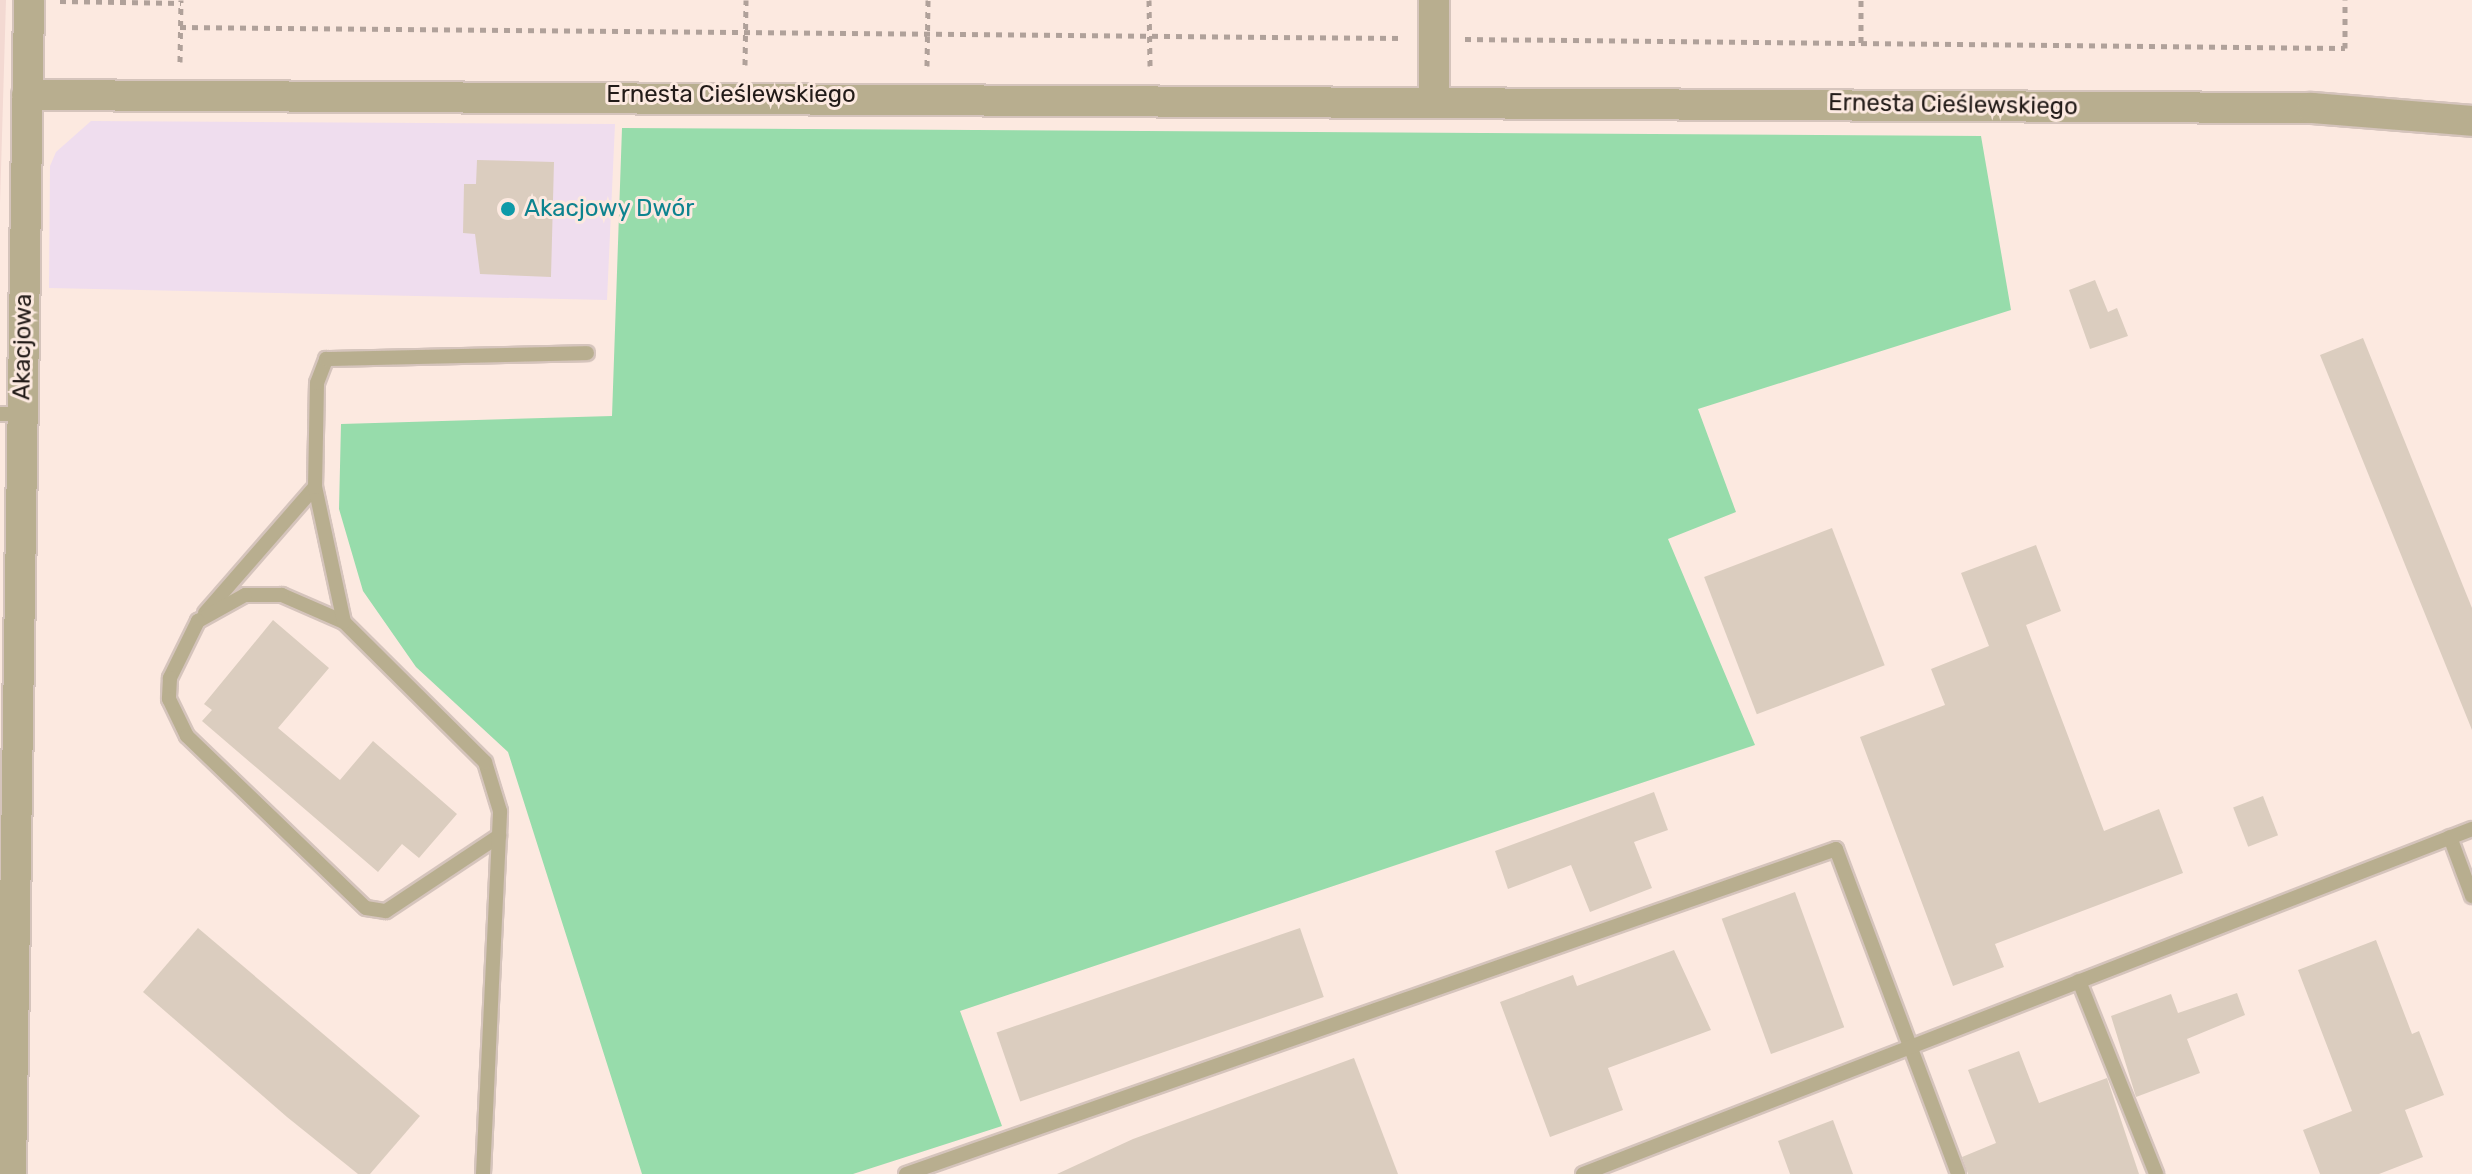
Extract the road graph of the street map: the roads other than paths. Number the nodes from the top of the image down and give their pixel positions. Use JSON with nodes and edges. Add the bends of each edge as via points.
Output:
{"nodes":[{"id":1,"x":29,"y":0,"type":"edge"},
{"id":2,"x":1434,"y":0,"type":"edge"},
{"id":3,"x":27,"y":95,"type":"junction"},
{"id":4,"x":1434,"y":100,"type":"junction"},
{"id":5,"x":2472,"y":121,"type":"edge"},
{"id":6,"x":587,"y":353,"type":"dead end"},
{"id":7,"x":11,"y":414,"type":"edge"},
{"id":8,"x":10,"y":467,"type":"edge"},
{"id":9,"x":315,"y":487,"type":"junction"},
{"id":10,"x":198,"y":621,"type":"junction"},
{"id":11,"x":344,"y":622,"type":"junction"},
{"id":12,"x":6,"y":800,"type":"edge"},
{"id":13,"x":2472,"y":829,"type":"edge"},
{"id":14,"x":499,"y":836,"type":"junction"},
{"id":15,"x":2450,"y":837,"type":"junction"},
{"id":16,"x":7,"y":848,"type":"edge"},
{"id":17,"x":2472,"y":896,"type":"edge"},
{"id":18,"x":7,"y":935,"type":"edge"},
{"id":19,"x":2079,"y":981,"type":"junction"},
{"id":20,"x":1910,"y":1047,"type":"junction"},
{"id":21,"x":9,"y":1155,"type":"edge"},
{"id":22,"x":1604,"y":1170,"type":"edge"},
{"id":23,"x":483,"y":1174,"type":"edge"},
{"id":24,"x":906,"y":1174,"type":"edge"},
{"id":25,"x":1583,"y":1174,"type":"edge"},
{"id":26,"x":1958,"y":1174,"type":"edge"},
{"id":27,"x":2156,"y":1174,"type":"edge"}],
"edges":[{"from":1,"to":3,"type":"street","name":"Akacjowa"},
{"from":2,"to":4,"type":"street"},
{"from":3,"to":4,"type":"street","name":"Ernesta Cieślewskiego"},
{"from":3,"to":7,"type":"street","name":"Akacjowa"},
{"from":4,"to":5,"type":"street","name":"Ernesta Cieślewskiego","via":[[2312,108]]},
{"from":6,"to":9,"type":"lane","via":[[326,359],[317,383]]},
{"from":7,"to":8,"type":"street","name":"Akacjowa"},
{"from":8,"to":12,"type":"street","name":"Akacjowa"},
{"from":9,"to":10,"type":"lane"},
{"from":9,"to":11,"type":"lane"},
{"from":10,"to":11,"type":"lane","via":[[245,595],[282,595]]},
{"from":10,"to":14,"type":"lane","via":[[170,678],[169,699],[187,736],[366,908],[386,911]]},
{"from":11,"to":14,"type":"lane","via":[[485,762],[500,811]]},
{"from":12,"to":16,"type":"street","name":"Akacjowa"},
{"from":13,"to":15,"type":"lane"},
{"from":14,"to":23,"type":"lane"},
{"from":15,"to":17,"type":"lane"},
{"from":15,"to":19,"type":"lane"},
{"from":16,"to":18,"type":"street","name":"Akacjowa"},
{"from":18,"to":21,"type":"street","name":"Akacjowa"},
{"from":19,"to":20,"type":"lane"},
{"from":19,"to":27,"type":"lane"},
{"from":20,"to":22,"type":"lane"},
{"from":20,"to":24,"type":"lane","via":[[1836,849]]},
{"from":20,"to":26,"type":"lane"},
{"from":22,"to":25,"type":"lane"}]}
